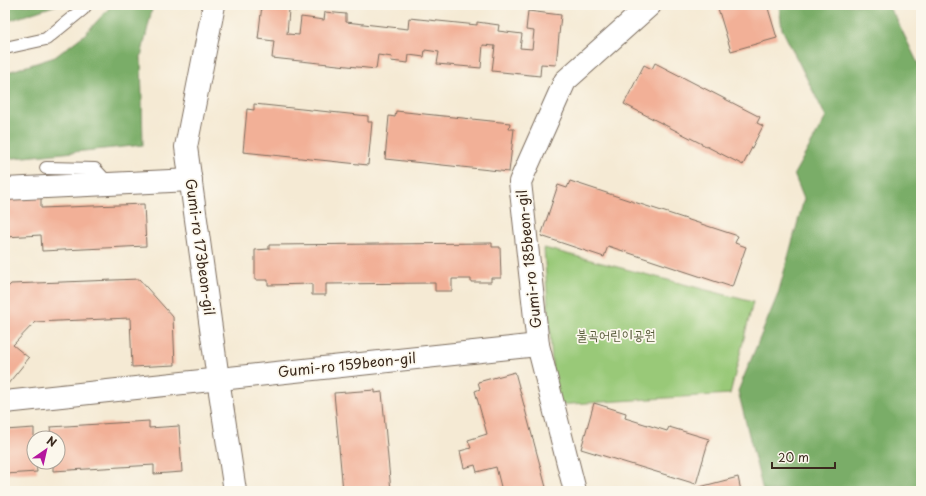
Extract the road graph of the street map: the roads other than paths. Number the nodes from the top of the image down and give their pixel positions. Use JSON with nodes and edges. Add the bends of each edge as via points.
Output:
{"nodes":[{"id":1,"x":86,"y":5,"type":"edge"},
{"id":2,"x":214,"y":5,"type":"edge"},
{"id":3,"x":650,"y":5,"type":"edge"},
{"id":4,"x":5,"y":48,"type":"edge"},
{"id":5,"x":46,"y":168,"type":"dead end"},
{"id":6,"x":191,"y":180,"type":"junction"},
{"id":7,"x":109,"y":184,"type":"junction"},
{"id":8,"x":5,"y":189,"type":"edge"},
{"id":9,"x":538,"y":345,"type":"junction"},
{"id":10,"x":218,"y":380,"type":"junction"},
{"id":11,"x":5,"y":402,"type":"edge"},
{"id":12,"x":235,"y":491,"type":"edge"},
{"id":13,"x":576,"y":491,"type":"edge"}],
"edges":[{"from":1,"to":4,"type":"lane","via":[[46,39]]},
{"from":2,"to":6,"type":"street","name":"Gumi-ro 173beon-gil","via":[[186,147]]},
{"from":3,"to":9,"type":"street","name":"Gumi-ro 185beon-gil","via":[[565,81],[520,182]]},
{"from":5,"to":7,"type":"lane","via":[[95,170]]},
{"from":6,"to":7,"type":"street"},
{"from":6,"to":10,"type":"street","name":"Gumi-ro 173beon-gil"},
{"from":7,"to":8,"type":"street"},
{"from":9,"to":10,"type":"street","name":"Gumi-ro 159beon-gil"},
{"from":9,"to":13,"type":"street"},
{"from":10,"to":11,"type":"street","name":"Gumi-ro 159beon-gil"},
{"from":10,"to":12,"type":"street","name":"Gumi-ro 173beon-gil"}]}
